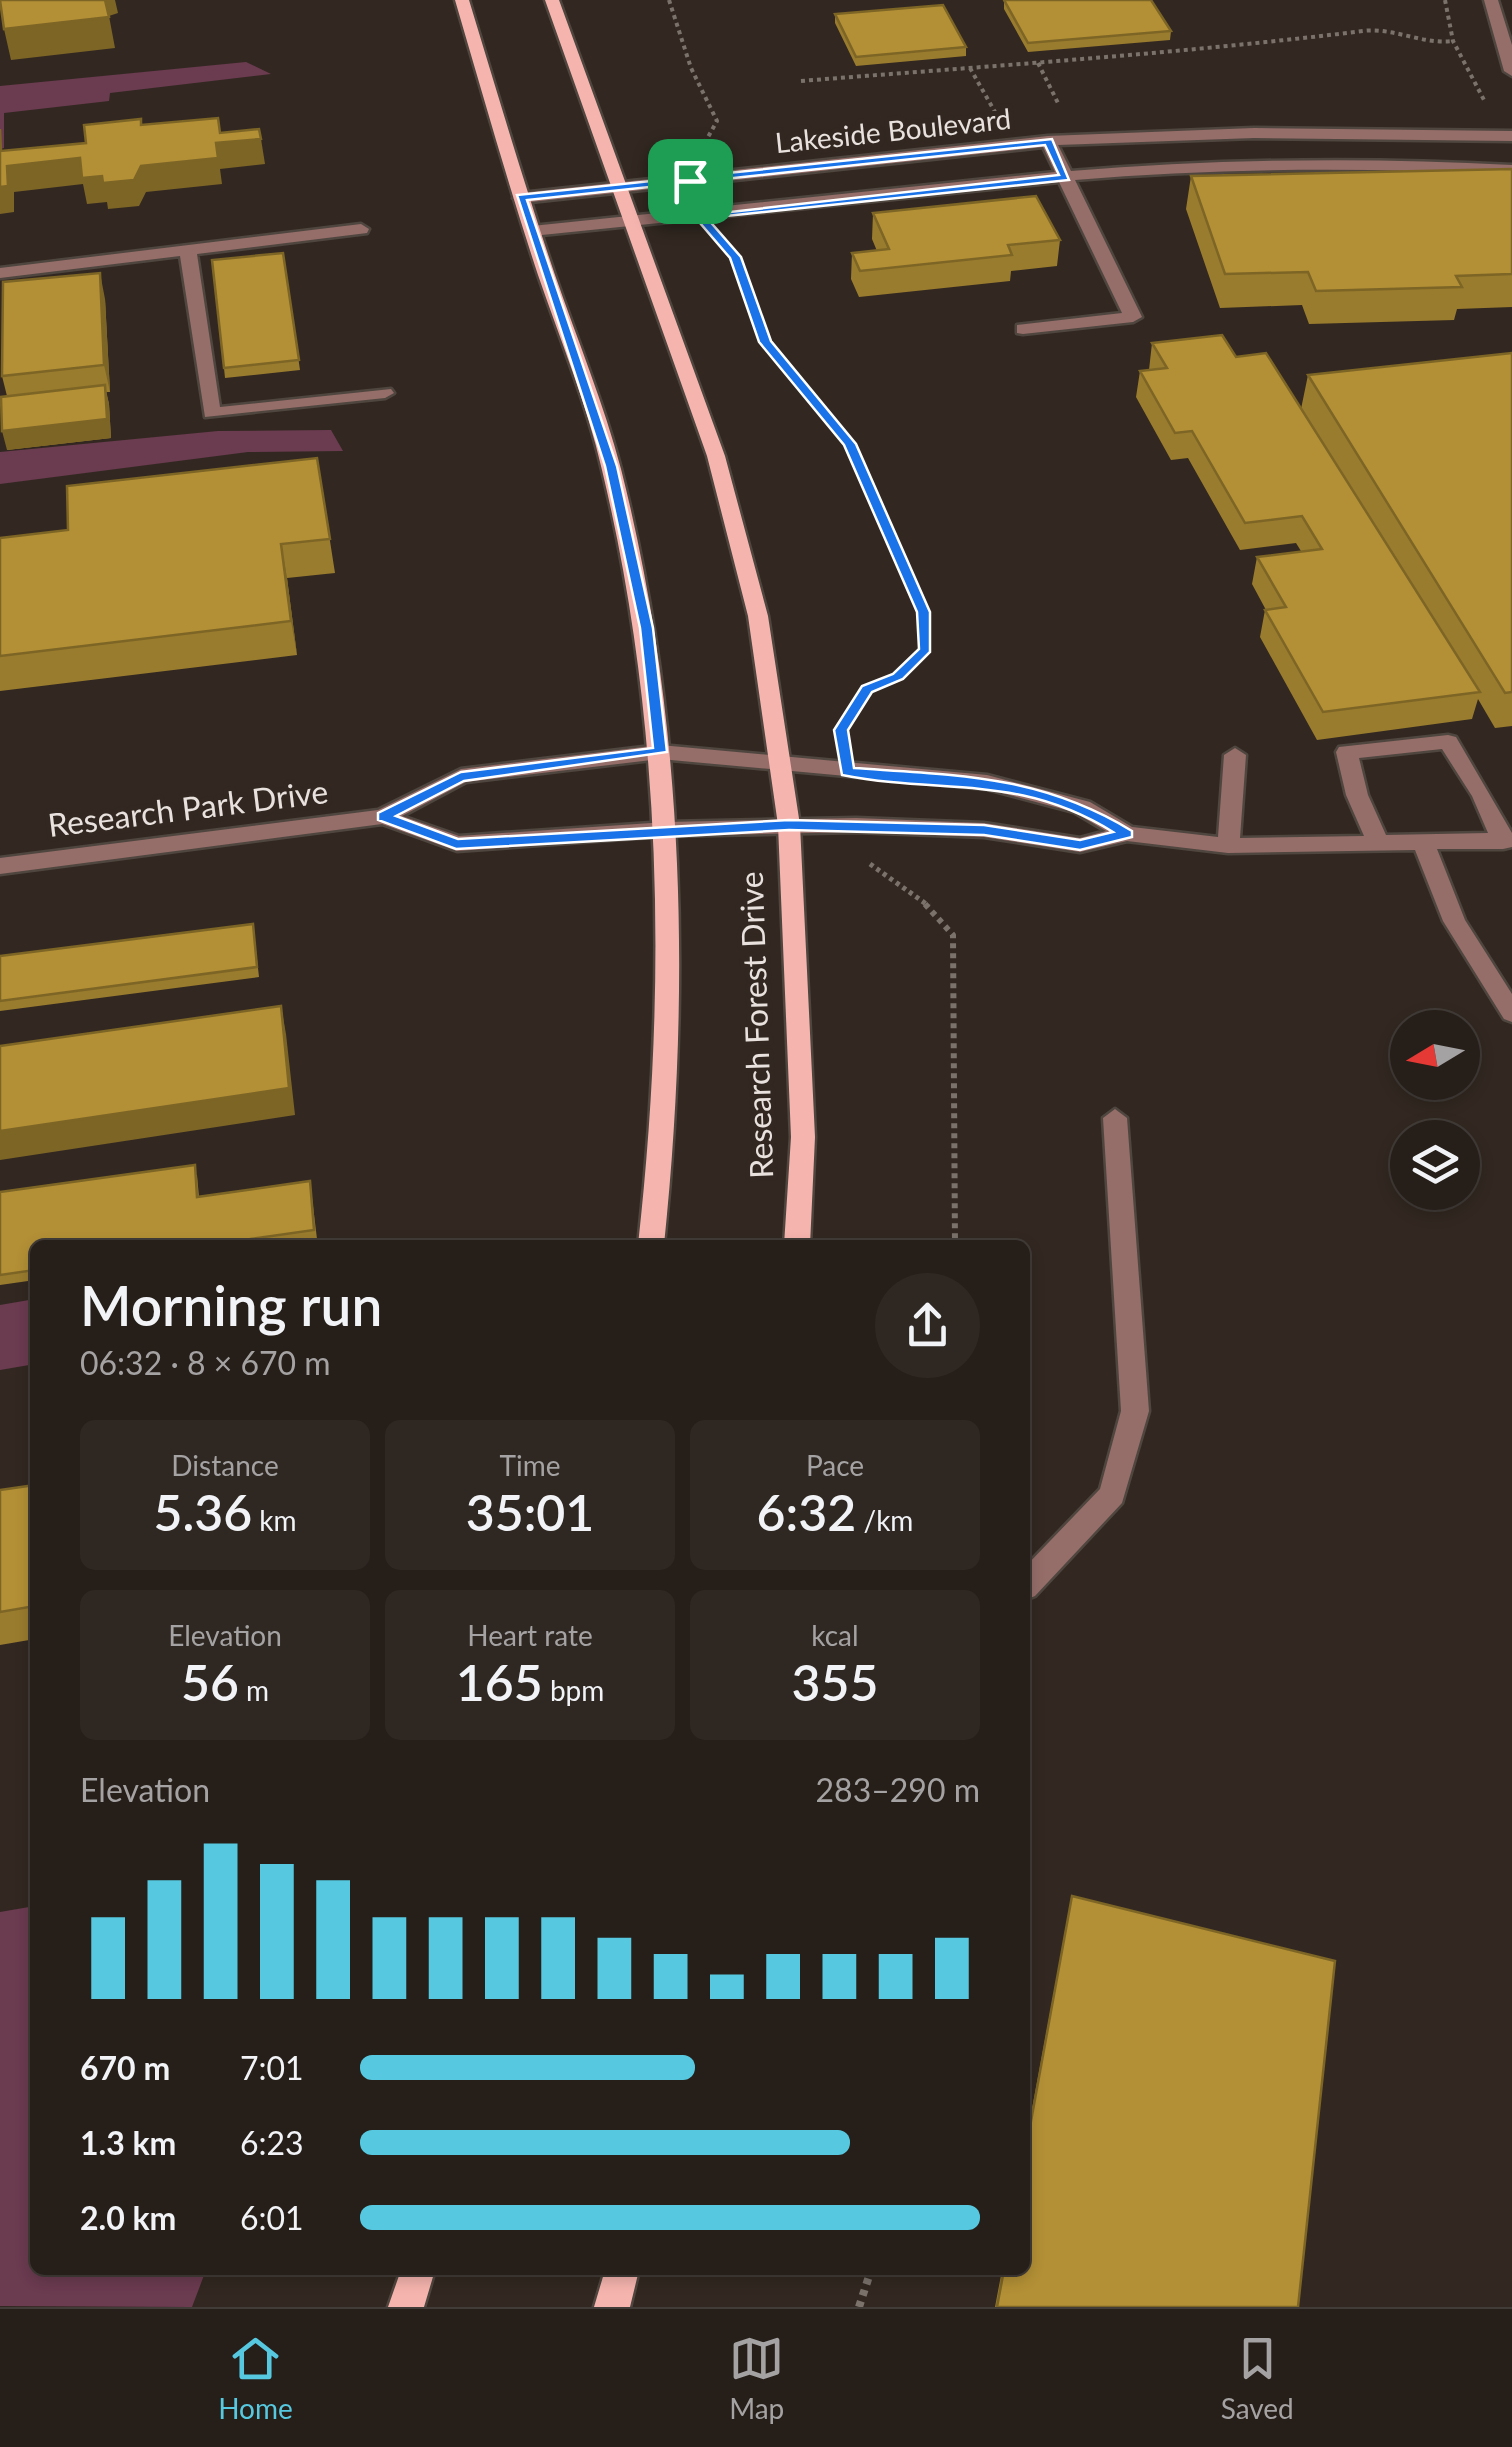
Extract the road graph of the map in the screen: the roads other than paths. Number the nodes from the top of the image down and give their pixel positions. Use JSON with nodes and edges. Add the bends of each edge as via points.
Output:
{"nodes":[{"id":1,"x":462,"y":0,"type":"edge"},
{"id":2,"x":552,"y":0,"type":"edge"},
{"id":3,"x":1492,"y":0,"type":"edge"},
{"id":4,"x":1512,"y":72,"type":"edge"},
{"id":5,"x":1512,"y":136,"type":"edge"},
{"id":6,"x":1048,"y":141,"type":"junction"},
{"id":7,"x":1512,"y":170,"type":"edge"},
{"id":8,"x":1066,"y":178,"type":"junction"},
{"id":9,"x":619,"y":188,"type":"junction"},
{"id":10,"x":521,"y":198,"type":"junction"},
{"id":11,"x":630,"y":223,"type":"junction"},
{"id":12,"x":360,"y":228,"type":"dead end"},
{"id":13,"x":532,"y":232,"type":"junction"},
{"id":14,"x":188,"y":252,"type":"junction"},
{"id":15,"x":0,"y":273,"type":"edge"},
{"id":16,"x":1024,"y":329,"type":"dead end"},
{"id":17,"x":386,"y":393,"type":"dead end"},
{"id":18,"x":660,"y":752,"type":"junction"},
{"id":19,"x":1235,"y":755,"type":"dead end"},
{"id":20,"x":780,"y":764,"type":"junction"},
{"id":21,"x":383,"y":817,"type":"junction"},
{"id":22,"x":789,"y":825,"type":"junction"},
{"id":23,"x":666,"y":829,"type":"junction"},
{"id":24,"x":1126,"y":834,"type":"junction"},
{"id":25,"x":1507,"y":841,"type":"edge"},
{"id":26,"x":1424,"y":842,"type":"junction"},
{"id":27,"x":1378,"y":843,"type":"junction"},
{"id":28,"x":1228,"y":846,"type":"junction"},
{"id":29,"x":0,"y":866,"type":"edge"},
{"id":30,"x":1512,"y":1013,"type":"edge"},
{"id":31,"x":1115,"y":1118,"type":"dead end"},
{"id":32,"x":651,"y":1240,"type":"edge"},
{"id":33,"x":797,"y":1240,"type":"edge"},
{"id":34,"x":1030,"y":1582,"type":"edge"},
{"id":35,"x":416,"y":2275,"type":"edge"},
{"id":36,"x":621,"y":2275,"type":"edge"},
{"id":37,"x":406,"y":2307,"type":"edge"},
{"id":38,"x":612,"y":2307,"type":"edge"}],
"edges":[{"from":1,"to":10,"type":"main road"},
{"from":2,"to":9,"type":"main road","name":"Research Forest Drive"},
{"from":3,"to":4,"type":"street"},
{"from":5,"to":6,"type":"street","name":"Lakeside Boulevard","via":[[1254,133]]},
{"from":6,"to":8,"type":"street"},
{"from":6,"to":9,"type":"street","name":"Lakeside Boulevard"},
{"from":7,"to":8,"type":"street","name":"Lakeside Boulevard","via":[[1442,164],[1224,166]]},
{"from":8,"to":11,"type":"street","name":"Lakeside Boulevard"},
{"from":8,"to":16,"type":"street","via":[[1132,317]]},
{"from":9,"to":10,"type":"street","name":"Lakeside Boulevard"},
{"from":9,"to":11,"type":"main road","name":"Research Forest Drive"},
{"from":10,"to":13,"type":"main road"},
{"from":11,"to":13,"type":"street","name":"Lakeside Boulevard"},
{"from":11,"to":20,"type":"main road","name":"Research Forest Drive","via":[[716,456],[758,616]]},
{"from":12,"to":14,"type":"street"},
{"from":13,"to":18,"type":"main road","via":[[611,466],[646,628]]},
{"from":14,"to":15,"type":"street"},
{"from":14,"to":17,"type":"street","via":[[212,413]]},
{"from":18,"to":20,"type":"street","name":"Research Park Drive"},
{"from":18,"to":21,"type":"street","name":"Research Park Drive","via":[[461,776]]},
{"from":18,"to":23,"type":"main road"},
{"from":19,"to":28,"type":"street"},
{"from":20,"to":22,"type":"main road","name":"Research Forest Drive"},
{"from":20,"to":24,"type":"street","name":"Research Park Drive","via":[[987,782],[1082,806]]},
{"from":21,"to":23,"type":"street","name":"Research Park Drive","via":[[456,844]]},
{"from":21,"to":29,"type":"street","name":"Research Park Drive"},
{"from":22,"to":23,"type":"street","name":"Research Park Drive"},
{"from":22,"to":24,"type":"street","name":"Research Park Drive","via":[[984,830],[1080,845]]},
{"from":22,"to":33,"type":"main road","name":"Research Forest Drive","via":[[803,1137]]},
{"from":23,"to":32,"type":"main road","via":[[664,1134]]},
{"from":24,"to":28,"type":"street"},
{"from":25,"to":26,"type":"street"},
{"from":25,"to":27,"type":"street","via":[[1448,742],[1347,752]]},
{"from":26,"to":27,"type":"street"},
{"from":26,"to":30,"type":"street","via":[[1454,921]]},
{"from":27,"to":28,"type":"street"},
{"from":31,"to":34,"type":"street","via":[[1135,1412],[1112,1495]]},
{"from":35,"to":37,"type":"main road"},
{"from":36,"to":38,"type":"main road"}]}
